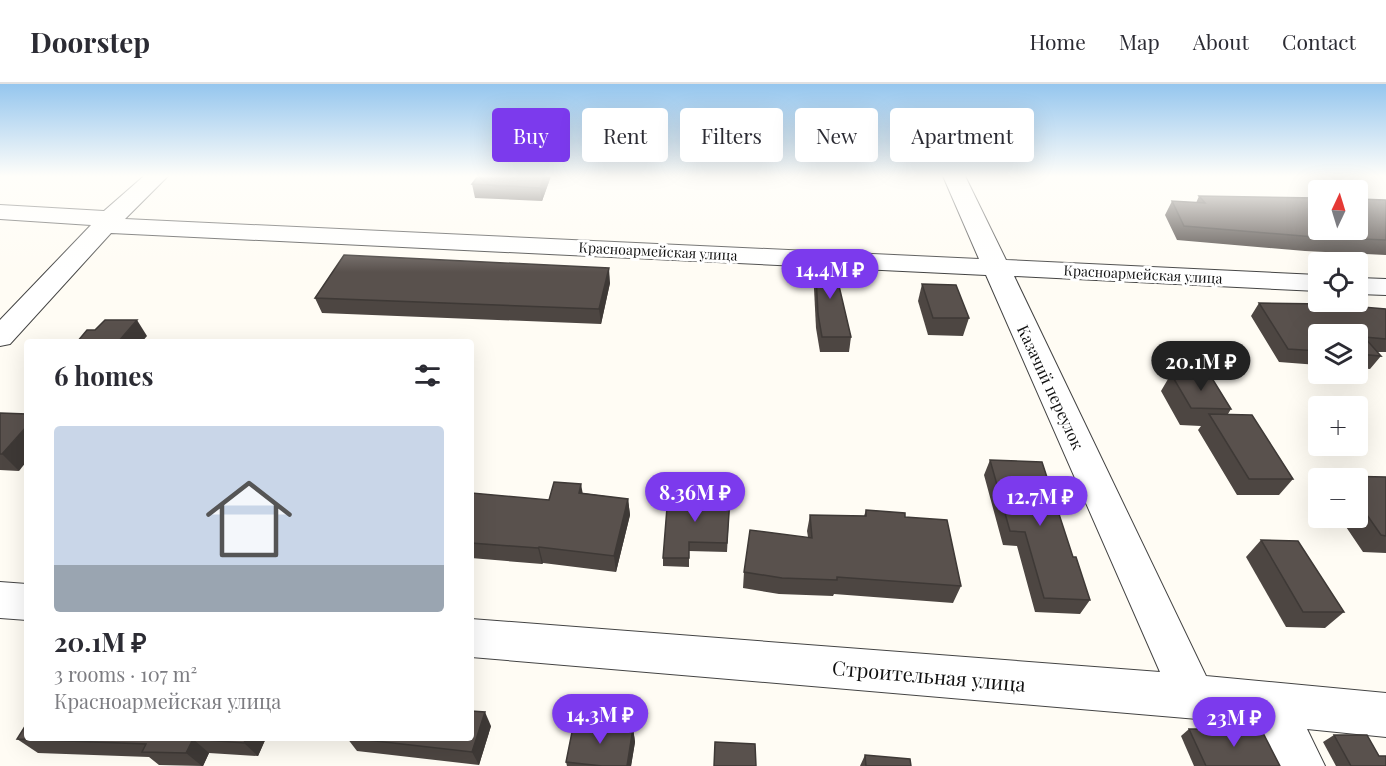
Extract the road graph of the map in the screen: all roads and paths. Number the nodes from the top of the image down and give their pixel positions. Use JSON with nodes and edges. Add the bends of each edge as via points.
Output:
{"nodes":[{"id":1,"x":122,"y":208,"type":"edge"},
{"id":2,"x":969,"y":208,"type":"edge"},
{"id":3,"x":0,"y":212,"type":"edge"},
{"id":4,"x":107,"y":222,"type":"junction"},
{"id":5,"x":996,"y":267,"type":"junction"},
{"id":6,"x":1308,"y":283,"type":"edge"},
{"id":7,"x":1368,"y":286,"type":"edge"},
{"id":8,"x":1386,"y":287,"type":"edge"},
{"id":9,"x":5,"y":327,"type":"edge"},
{"id":10,"x":0,"y":600,"type":"edge"},
{"id":11,"x":24,"y":602,"type":"edge"},
{"id":12,"x":474,"y":638,"type":"edge"},
{"id":13,"x":1192,"y":696,"type":"junction"},
{"id":14,"x":1269,"y":704,"type":"junction"},
{"id":15,"x":1386,"y":715,"type":"edge"},
{"id":16,"x":1301,"y":766,"type":"edge"}],
"edges":[{"from":1,"to":4,"type":"street"},
{"from":2,"to":5,"type":"street","name":"Казачий переулок"},
{"from":3,"to":4,"type":"street","name":"Красноармейская улица"},
{"from":4,"to":5,"type":"street","name":"Красноармейская улица"},
{"from":4,"to":9,"type":"street"},
{"from":5,"to":6,"type":"street","name":"Красноармейская улица"},
{"from":5,"to":13,"type":"street","name":"Казачий переулок"},
{"from":7,"to":8,"type":"street"},
{"from":10,"to":11,"type":"street"},
{"from":12,"to":13,"type":"street","name":"Строительная улица"},
{"from":13,"to":14,"type":"street","name":"Строительная улица"},
{"from":14,"to":15,"type":"street","name":"Строительная улица"},
{"from":14,"to":16,"type":"street"}]}
